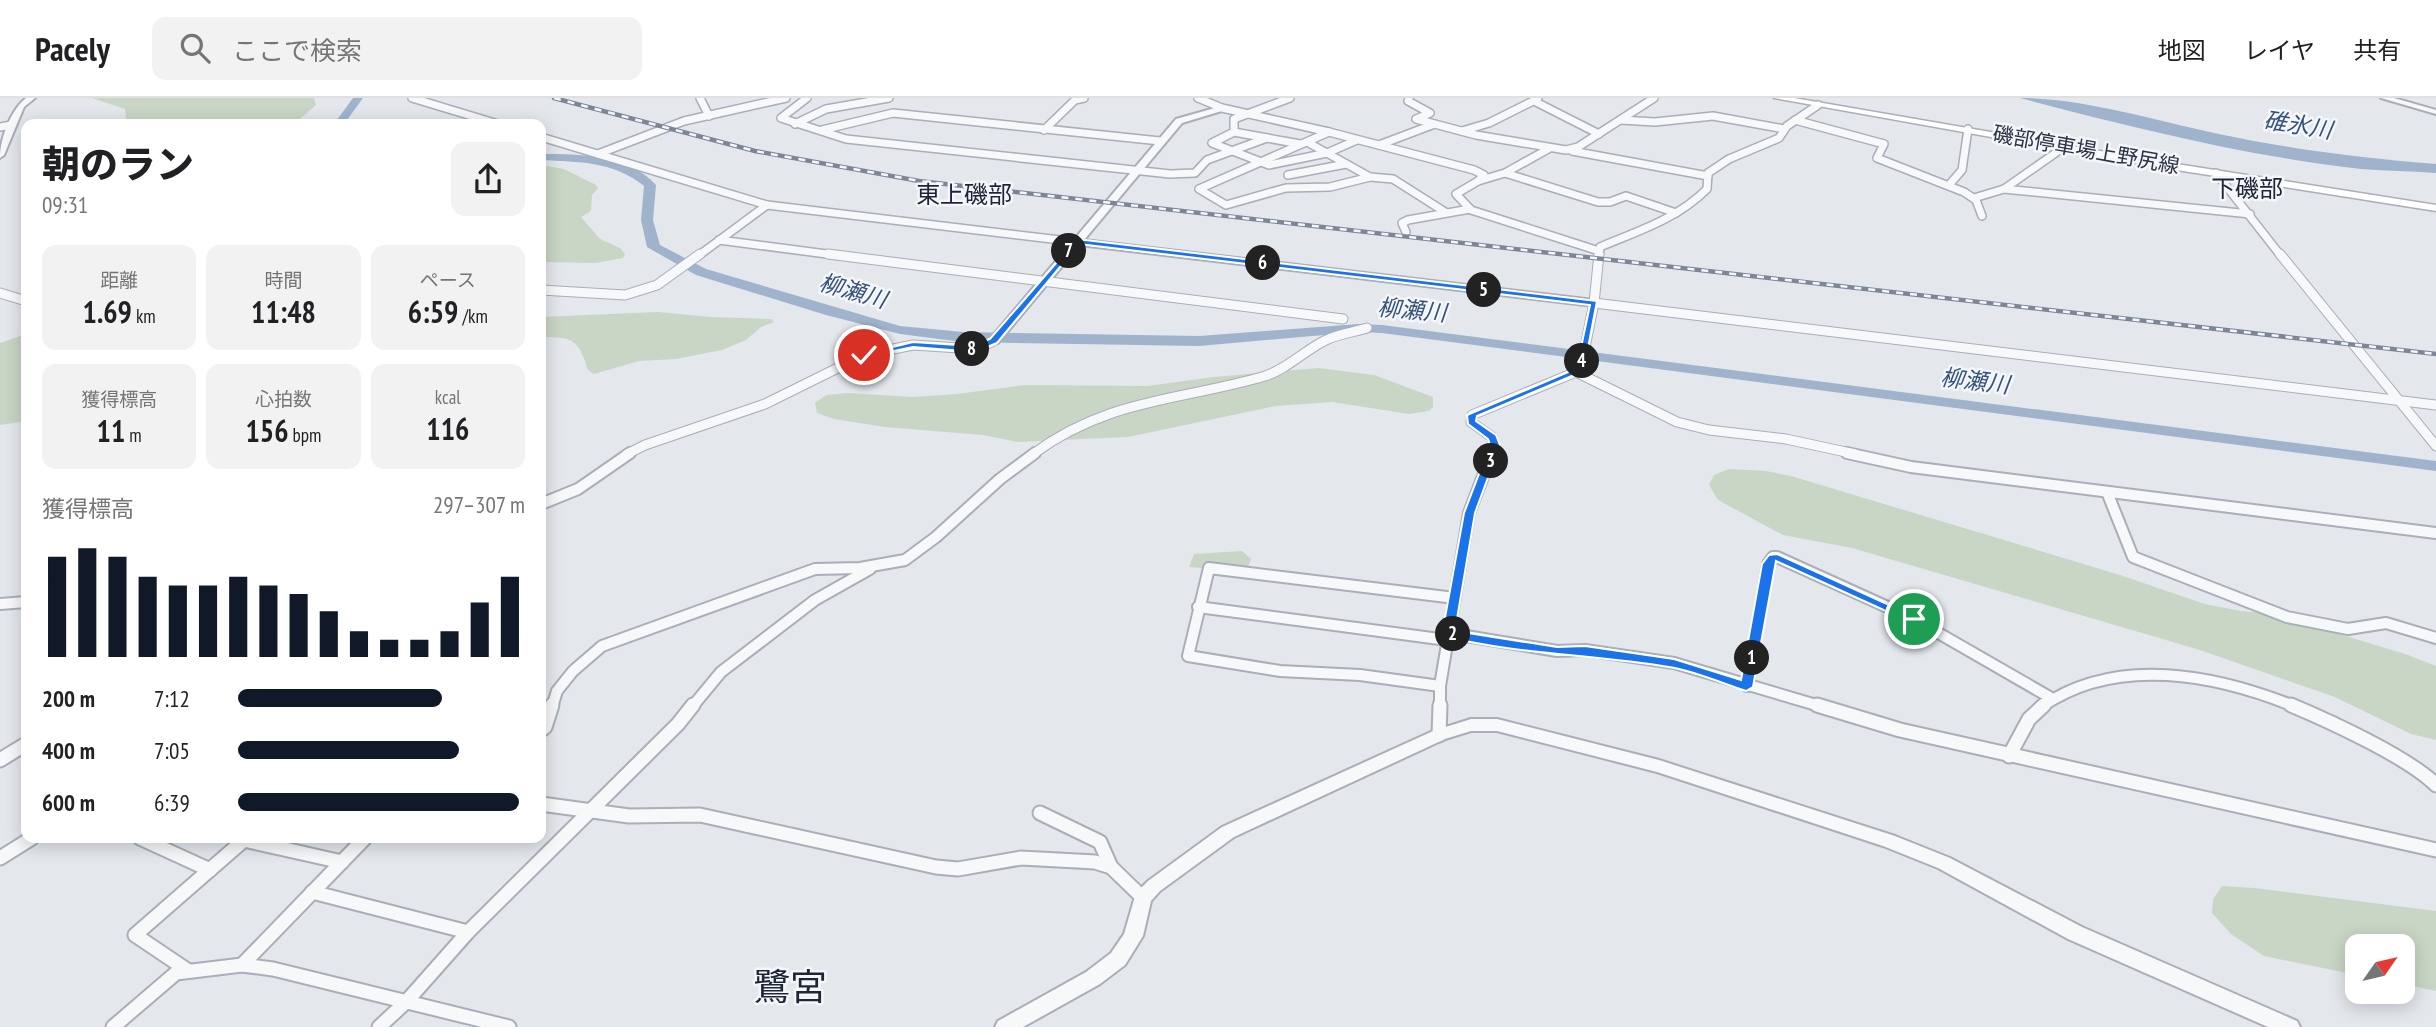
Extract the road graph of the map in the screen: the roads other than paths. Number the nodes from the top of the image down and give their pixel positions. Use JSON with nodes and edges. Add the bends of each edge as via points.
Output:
{"nodes":[{"id":1,"x":31,"y":98,"type":"edge"},
{"id":2,"x":413,"y":98,"type":"edge"},
{"id":3,"x":700,"y":98,"type":"edge"},
{"id":4,"x":786,"y":98,"type":"edge"},
{"id":5,"x":807,"y":98,"type":"edge"},
{"id":6,"x":1084,"y":98,"type":"edge"},
{"id":7,"x":1198,"y":98,"type":"edge"},
{"id":8,"x":1290,"y":98,"type":"edge"},
{"id":9,"x":1409,"y":98,"type":"edge"},
{"id":10,"x":1537,"y":98,"type":"edge"},
{"id":11,"x":1654,"y":98,"type":"edge"},
{"id":12,"x":1778,"y":98,"type":"edge"},
{"id":13,"x":2385,"y":98,"type":"edge"},
{"id":14,"x":772,"y":99,"type":"edge"},
{"id":15,"x":1813,"y":102,"type":"edge"},
{"id":16,"x":894,"y":103,"type":"edge"},
{"id":17,"x":1222,"y":108,"type":"junction"},
{"id":18,"x":2436,"y":112,"type":"edge"},
{"id":19,"x":1247,"y":114,"type":"junction"},
{"id":20,"x":709,"y":116,"type":"junction"},
{"id":21,"x":482,"y":119,"type":"edge"},
{"id":22,"x":1621,"y":120,"type":"junction"},
{"id":23,"x":1795,"y":120,"type":"junction"},
{"id":24,"x":795,"y":124,"type":"junction"},
{"id":25,"x":11,"y":125,"type":"junction"},
{"id":26,"x":1432,"y":125,"type":"junction"},
{"id":27,"x":0,"y":127,"type":"edge"},
{"id":28,"x":1784,"y":128,"type":"junction"},
{"id":29,"x":1968,"y":129,"type":"junction"},
{"id":30,"x":822,"y":130,"type":"junction"},
{"id":31,"x":1044,"y":130,"type":"junction"},
{"id":32,"x":1234,"y":132,"type":"junction"},
{"id":33,"x":1329,"y":132,"type":"junction"},
{"id":34,"x":1460,"y":132,"type":"junction"},
{"id":35,"x":1599,"y":134,"type":"junction"},
{"id":36,"x":546,"y":138,"type":"edge"},
{"id":37,"x":1267,"y":138,"type":"junction"},
{"id":38,"x":1357,"y":140,"type":"junction"},
{"id":39,"x":1160,"y":141,"type":"junction"},
{"id":40,"x":1303,"y":143,"type":"junction"},
{"id":41,"x":1379,"y":145,"type":"junction"},
{"id":42,"x":2064,"y":146,"type":"junction"},
{"id":43,"x":1550,"y":148,"type":"junction"},
{"id":44,"x":1562,"y":150,"type":"junction"},
{"id":45,"x":1233,"y":151,"type":"junction"},
{"id":46,"x":1327,"y":153,"type":"junction"},
{"id":47,"x":598,"y":154,"type":"junction"},
{"id":48,"x":0,"y":155,"type":"edge"},
{"id":49,"x":1260,"y":161,"type":"junction"},
{"id":50,"x":1346,"y":164,"type":"junction"},
{"id":51,"x":1269,"y":165,"type":"junction"},
{"id":52,"x":1136,"y":171,"type":"junction"},
{"id":53,"x":1505,"y":173,"type":"junction"},
{"id":54,"x":2216,"y":173,"type":"junction"},
{"id":55,"x":1288,"y":175,"type":"junction"},
{"id":56,"x":1708,"y":176,"type":"junction"},
{"id":57,"x":1370,"y":177,"type":"junction"},
{"id":58,"x":1478,"y":181,"type":"junction"},
{"id":59,"x":1949,"y":185,"type":"junction"},
{"id":60,"x":1314,"y":188,"type":"junction"},
{"id":61,"x":2004,"y":189,"type":"junction"},
{"id":62,"x":1974,"y":198,"type":"junction"},
{"id":63,"x":767,"y":205,"type":"junction"},
{"id":64,"x":2436,"y":208,"type":"edge"},
{"id":65,"x":1470,"y":209,"type":"junction"},
{"id":66,"x":1445,"y":212,"type":"junction"},
{"id":67,"x":1676,"y":213,"type":"junction"},
{"id":68,"x":2250,"y":214,"type":"junction"},
{"id":69,"x":1982,"y":216,"type":"dead end"},
{"id":70,"x":1406,"y":232,"type":"dead end"},
{"id":71,"x":719,"y":240,"type":"junction"},
{"id":72,"x":1077,"y":242,"type":"junction"},
{"id":73,"x":1599,"y":251,"type":"junction"},
{"id":74,"x":1044,"y":281,"type":"junction"},
{"id":75,"x":546,"y":290,"type":"edge"},
{"id":76,"x":1,"y":295,"type":"edge"},
{"id":77,"x":21,"y":299,"type":"edge"},
{"id":78,"x":1594,"y":303,"type":"junction"},
{"id":79,"x":1343,"y":319,"type":"dead end"},
{"id":80,"x":1367,"y":328,"type":"dead end"},
{"id":81,"x":993,"y":341,"type":"joint"},
{"id":82,"x":1579,"y":367,"type":"junction"},
{"id":83,"x":2396,"y":400,"type":"junction"},
{"id":84,"x":2436,"y":405,"type":"edge"},
{"id":85,"x":2436,"y":446,"type":"edge"},
{"id":86,"x":2107,"y":492,"type":"junction"},
{"id":87,"x":546,"y":502,"type":"edge"},
{"id":88,"x":2436,"y":533,"type":"edge"},
{"id":89,"x":876,"y":566,"type":"junction"},
{"id":90,"x":1455,"y":598,"type":"junction"},
{"id":91,"x":21,"y":602,"type":"edge"},
{"id":92,"x":0,"y":604,"type":"edge"},
{"id":93,"x":1198,"y":607,"type":"junction"},
{"id":94,"x":1448,"y":637,"type":"junction"},
{"id":95,"x":2436,"y":638,"type":"edge"},
{"id":96,"x":1440,"y":686,"type":"junction"},
{"id":97,"x":1746,"y":687,"type":"junction"},
{"id":98,"x":2053,"y":699,"type":"junction"},
{"id":99,"x":547,"y":701,"type":"edge"},
{"id":100,"x":1439,"y":735,"type":"junction"},
{"id":101,"x":21,"y":747,"type":"edge"},
{"id":102,"x":2009,"y":756,"type":"junction"},
{"id":103,"x":0,"y":760,"type":"edge"},
{"id":104,"x":2436,"y":785,"type":"edge"},
{"id":105,"x":546,"y":805,"type":"edge"},
{"id":106,"x":589,"y":811,"type":"junction"},
{"id":107,"x":1040,"y":813,"type":"dead end"},
{"id":108,"x":24,"y":843,"type":"edge"},
{"id":109,"x":151,"y":843,"type":"edge"},
{"id":110,"x":241,"y":843,"type":"edge"},
{"id":111,"x":257,"y":843,"type":"edge"},
{"id":112,"x":360,"y":843,"type":"edge"},
{"id":113,"x":2436,"y":850,"type":"edge"},
{"id":114,"x":0,"y":858,"type":"edge"},
{"id":115,"x":342,"y":862,"type":"junction"},
{"id":116,"x":1111,"y":867,"type":"junction"},
{"id":117,"x":210,"y":870,"type":"junction"},
{"id":118,"x":313,"y":892,"type":"junction"},
{"id":119,"x":1143,"y":898,"type":"junction"},
{"id":120,"x":468,"y":932,"type":"junction"},
{"id":121,"x":242,"y":965,"type":"junction"},
{"id":122,"x":187,"y":970,"type":"junction"},
{"id":123,"x":406,"y":1002,"type":"junction"},
{"id":124,"x":113,"y":1027,"type":"edge"},
{"id":125,"x":379,"y":1027,"type":"edge"},
{"id":126,"x":509,"y":1027,"type":"edge"},
{"id":127,"x":1005,"y":1027,"type":"edge"},
{"id":128,"x":2290,"y":1027,"type":"edge"}],
"edges":[{"from":1,"to":25,"type":"street"},
{"from":2,"to":21,"type":"street"},
{"from":3,"to":20,"type":"street"},
{"from":4,"to":14,"type":"street"},
{"from":5,"to":24,"type":"street","via":[[781,118]]},
{"from":6,"to":31,"type":"street","via":[[1075,100]]},
{"from":7,"to":17,"type":"street"},
{"from":8,"to":19,"type":"street"},
{"from":9,"to":26,"type":"street","via":[[1430,113],[1416,120]]},
{"from":10,"to":34,"type":"street"},
{"from":10,"to":35,"type":"street","via":[[1536,102]]},
{"from":11,"to":22,"type":"street"},
{"from":12,"to":15,"type":"main road","name":"磯部停車場上野尻線"},
{"from":13,"to":18,"type":"street"},
{"from":14,"to":20,"type":"street"},
{"from":15,"to":23,"type":"street"},
{"from":15,"to":29,"type":"main road","name":"磯部停車場上野尻線"},
{"from":16,"to":24,"type":"street","via":[[836,108]]},
{"from":16,"to":30,"type":"street"},
{"from":16,"to":31,"type":"street"},
{"from":17,"to":19,"type":"street"},
{"from":17,"to":39,"type":"street","via":[[1179,121]]},
{"from":19,"to":32,"type":"street","via":[[1234,119]]},
{"from":19,"to":33,"type":"street"},
{"from":20,"to":47,"type":"street","via":[[662,128]]},
{"from":22,"to":28,"type":"street","via":[[1713,116]]},
{"from":22,"to":35,"type":"street"},
{"from":23,"to":28,"type":"street"},
{"from":23,"to":59,"type":"street","via":[[1884,144],[1877,158]]},
{"from":24,"to":30,"type":"street"},
{"from":25,"to":27,"type":"street"},
{"from":25,"to":48,"type":"street"},
{"from":26,"to":34,"type":"street"},
{"from":26,"to":41,"type":"street"},
{"from":28,"to":56,"type":"street","via":[[1773,142],[1730,159]]},
{"from":29,"to":42,"type":"main road","name":"磯部停車場上野尻線"},
{"from":29,"to":59,"type":"street","via":[[1962,170]]},
{"from":30,"to":52,"type":"street","via":[[846,139]]},
{"from":31,"to":39,"type":"street"},
{"from":32,"to":37,"type":"street"},
{"from":32,"to":45,"type":"street","via":[[1212,143]]},
{"from":33,"to":38,"type":"street"},
{"from":33,"to":40,"type":"street"},
{"from":34,"to":43,"type":"street"},
{"from":35,"to":44,"type":"street","via":[[1578,147]]},
{"from":36,"to":47,"type":"street"},
{"from":37,"to":40,"type":"street"},
{"from":37,"to":45,"type":"street"},
{"from":38,"to":41,"type":"street"},
{"from":38,"to":46,"type":"street"},
{"from":39,"to":52,"type":"street"},
{"from":40,"to":46,"type":"street"},
{"from":40,"to":49,"type":"street"},
{"from":41,"to":58,"type":"street","via":[[1474,170],[1484,175]]},
{"from":42,"to":54,"type":"main road","name":"磯部停車場上野尻線"},
{"from":42,"to":61,"type":"street"},
{"from":43,"to":44,"type":"street"},
{"from":43,"to":53,"type":"street"},
{"from":44,"to":56,"type":"street"},
{"from":45,"to":49,"type":"street"},
{"from":45,"to":52,"type":"street","via":[[1207,160],[1189,175]]},
{"from":46,"to":50,"type":"street"},
{"from":46,"to":51,"type":"street"},
{"from":47,"to":63,"type":"street"},
{"from":49,"to":51,"type":"street"},
{"from":49,"to":60,"type":"street","via":[[1199,189],[1226,205],[1286,188]]},
{"from":50,"to":55,"type":"street"},
{"from":50,"to":57,"type":"street"},
{"from":51,"to":55,"type":"street"},
{"from":52,"to":72,"type":"street"},
{"from":53,"to":58,"type":"street"},
{"from":53,"to":67,"type":"street","via":[[1598,202],[1626,196]]},
{"from":54,"to":64,"type":"main road","name":"磯部停車場上野尻線"},
{"from":54,"to":68,"type":"street"},
{"from":55,"to":60,"type":"street"},
{"from":56,"to":67,"type":"street","via":[[1707,189]]},
{"from":57,"to":60,"type":"street"},
{"from":57,"to":66,"type":"street","via":[[1393,179]]},
{"from":58,"to":65,"type":"street","via":[[1456,194]]},
{"from":59,"to":62,"type":"street"},
{"from":61,"to":62,"type":"street"},
{"from":61,"to":68,"type":"street"},
{"from":62,"to":69,"type":"street"},
{"from":63,"to":71,"type":"street"},
{"from":63,"to":72,"type":"street"},
{"from":65,"to":66,"type":"street"},
{"from":65,"to":73,"type":"street"},
{"from":66,"to":70,"type":"street","via":[[1402,223]]},
{"from":67,"to":73,"type":"street"},
{"from":68,"to":83,"type":"street"},
{"from":71,"to":74,"type":"street"},
{"from":71,"to":75,"type":"street","via":[[657,285],[625,295]]},
{"from":72,"to":74,"type":"street"},
{"from":72,"to":78,"type":"street"},
{"from":73,"to":78,"type":"street"},
{"from":74,"to":79,"type":"street"},
{"from":74,"to":81,"type":"street"},
{"from":76,"to":77,"type":"street"},
{"from":78,"to":82,"type":"street"},
{"from":78,"to":83,"type":"street"},
{"from":80,"to":89,"type":"street","via":[[1326,340],[1268,375],[1162,397],[1082,424],[1038,448],[914,555]]},
{"from":81,"to":87,"type":"street","via":[[975,349],[913,345],[864,355],[757,407],[645,445],[578,489]]},
{"from":82,"to":86,"type":"street","via":[[1644,408],[1693,427],[1786,439],[1911,467]]},
{"from":82,"to":90,"type":"street","via":[[1472,415],[1471,422],[1492,437],[1495,445],[1469,513]]},
{"from":83,"to":84,"type":"street"},
{"from":83,"to":85,"type":"street"},
{"from":86,"to":88,"type":"street"},
{"from":86,"to":95,"type":"street","via":[[2133,557],[2287,617],[2348,629],[2386,623]]},
{"from":89,"to":99,"type":"street","via":[[815,569],[602,646]]},
{"from":89,"to":106,"type":"street","via":[[815,600],[721,672],[678,724]]},
{"from":90,"to":93,"type":"street","via":[[1209,568]]},
{"from":90,"to":94,"type":"street"},
{"from":91,"to":92,"type":"street"},
{"from":93,"to":94,"type":"street"},
{"from":93,"to":96,"type":"street","via":[[1188,656],[1280,671]]},
{"from":94,"to":96,"type":"street"},
{"from":94,"to":97,"type":"street","via":[[1674,663]]},
{"from":96,"to":100,"type":"street"},
{"from":97,"to":98,"type":"street","via":[[1768,564],[1777,557],[1914,619]]},
{"from":97,"to":102,"type":"street"},
{"from":98,"to":102,"type":"street","via":[[2030,717]]},
{"from":98,"to":104,"type":"street","via":[[2102,680],[2193,676],[2320,717]]},
{"from":100,"to":119,"type":"street","via":[[1228,832]]},
{"from":100,"to":128,"type":"street","via":[[1471,725],[1539,734],[1659,766],[1889,841],[1944,863],[2075,933]]},
{"from":101,"to":103,"type":"street"},
{"from":102,"to":113,"type":"street"},
{"from":105,"to":106,"type":"street"},
{"from":106,"to":116,"type":"street","via":[[629,816],[701,815],[936,867],[958,869],[1021,858]]},
{"from":106,"to":120,"type":"street"},
{"from":107,"to":116,"type":"street","via":[[1100,842]]},
{"from":108,"to":114,"type":"street"},
{"from":109,"to":117,"type":"street"},
{"from":110,"to":117,"type":"street"},
{"from":111,"to":115,"type":"street"},
{"from":112,"to":115,"type":"street"},
{"from":115,"to":118,"type":"street"},
{"from":116,"to":119,"type":"street"},
{"from":117,"to":122,"type":"street","via":[[135,935]]},
{"from":118,"to":120,"type":"street"},
{"from":118,"to":121,"type":"street"},
{"from":119,"to":127,"type":"street","via":[[1133,936],[1118,959]]},
{"from":120,"to":123,"type":"street"},
{"from":121,"to":122,"type":"street"},
{"from":121,"to":123,"type":"street"},
{"from":122,"to":124,"type":"street","via":[[176,973]]},
{"from":123,"to":125,"type":"street"},
{"from":123,"to":126,"type":"street"}]}
